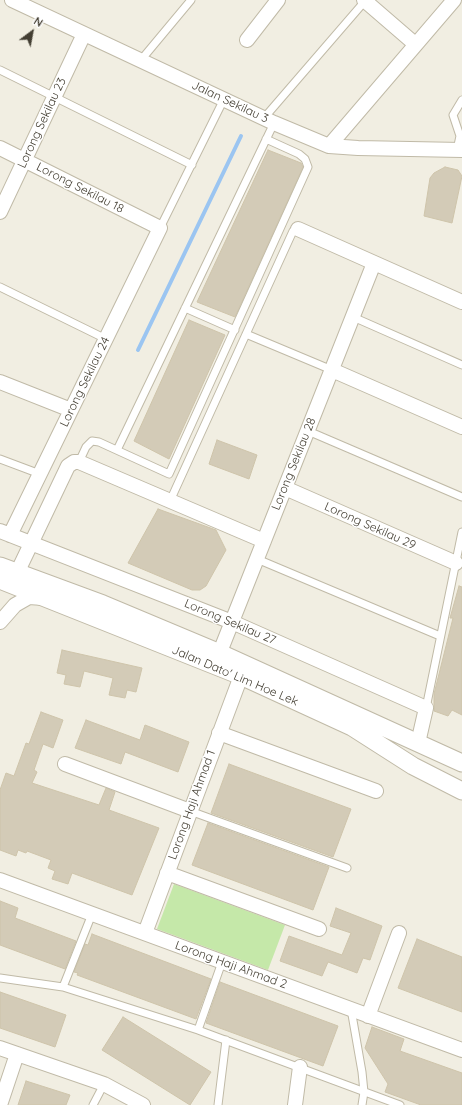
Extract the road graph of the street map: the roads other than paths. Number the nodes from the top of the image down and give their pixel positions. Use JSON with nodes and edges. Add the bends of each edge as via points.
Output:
{"nodes":[{"id":1,"x":14,"y":0,"type":"edge"},
{"id":2,"x":191,"y":0,"type":"edge"},
{"id":3,"x":278,"y":0,"type":"edge"},
{"id":4,"x":365,"y":0,"type":"edge"},
{"id":5,"x":454,"y":0,"type":"edge"},
{"id":6,"x":84,"y":34,"type":"junction"},
{"id":7,"x":247,"y":40,"type":"dead end"},
{"id":8,"x":415,"y":44,"type":"junction"},
{"id":9,"x":141,"y":60,"type":"junction"},
{"id":10,"x":0,"y":70,"type":"edge"},
{"id":11,"x":54,"y":97,"type":"junction"},
{"id":12,"x":224,"y":99,"type":"junction"},
{"id":13,"x":462,"y":100,"type":"edge"},
{"id":14,"x":269,"y":121,"type":"junction"},
{"id":15,"x":266,"y":139,"type":"junction"},
{"id":16,"x":329,"y":146,"type":"junction"},
{"id":17,"x":0,"y":148,"type":"edge"},
{"id":18,"x":460,"y":150,"type":"edge"},
{"id":19,"x":24,"y":160,"type":"junction"},
{"id":20,"x":192,"y":165,"type":"junction"},
{"id":21,"x":0,"y":212,"type":"edge"},
{"id":22,"x":160,"y":228,"type":"junction"},
{"id":23,"x":298,"y":229,"type":"joint"},
{"id":24,"x":374,"y":263,"type":"junction"},
{"id":25,"x":0,"y":287,"type":"edge"},
{"id":26,"x":462,"y":302,"type":"edge"},
{"id":27,"x":185,"y":308,"type":"junction"},
{"id":28,"x":353,"y":317,"type":"junction"},
{"id":29,"x":235,"y":330,"type":"junction"},
{"id":30,"x":246,"y":334,"type":"junction"},
{"id":31,"x":106,"y":339,"type":"junction"},
{"id":32,"x":462,"y":365,"type":"edge"},
{"id":33,"x":332,"y":370,"type":"junction"},
{"id":34,"x":0,"y":382,"type":"edge"},
{"id":35,"x":71,"y":410,"type":"junction"},
{"id":36,"x":462,"y":428,"type":"edge"},
{"id":37,"x":308,"y":431,"type":"junction"},
{"id":38,"x":117,"y":450,"type":"junction"},
{"id":39,"x":0,"y":459,"type":"edge"},
{"id":40,"x":79,"y":462,"type":"junction"},
{"id":41,"x":40,"y":474,"type":"junction"},
{"id":42,"x":285,"y":488,"type":"junction"},
{"id":43,"x":462,"y":497,"type":"edge"},
{"id":44,"x":170,"y":501,"type":"junction"},
{"id":45,"x":462,"y":532,"type":"edge"},
{"id":46,"x":5,"y":533,"type":"edge"},
{"id":47,"x":264,"y":541,"type":"junction"},
{"id":48,"x":32,"y":542,"type":"junction"},
{"id":49,"x":257,"y":559,"type":"junction"},
{"id":50,"x":456,"y":563,"type":"junction"},
{"id":51,"x":0,"y":566,"type":"edge"},
{"id":52,"x":17,"y":573,"type":"junction"},
{"id":53,"x":0,"y":580,"type":"edge"},
{"id":54,"x":45,"y":598,"type":"junction"},
{"id":55,"x":0,"y":622,"type":"edge"},
{"id":56,"x":232,"y":622,"type":"junction"},
{"id":57,"x":440,"y":636,"type":"junction"},
{"id":58,"x":217,"y":659,"type":"junction"},
{"id":59,"x":241,"y":676,"type":"junction"},
{"id":60,"x":426,"y":708,"type":"junction"},
{"id":61,"x":219,"y":732,"type":"junction"},
{"id":62,"x":418,"y":743,"type":"junction"},
{"id":63,"x":462,"y":763,"type":"edge"},
{"id":64,"x":65,"y":764,"type":"dead end"},
{"id":65,"x":462,"y":790,"type":"edge"},
{"id":66,"x":376,"y":791,"type":"dead end"},
{"id":67,"x":190,"y":811,"type":"junction"},
{"id":68,"x":347,"y":868,"type":"dead end"},
{"id":69,"x":167,"y":873,"type":"junction"},
{"id":70,"x":0,"y":880,"type":"edge"},
{"id":71,"x":92,"y":914,"type":"junction"},
{"id":72,"x":319,"y":929,"type":"dead end"},
{"id":73,"x":145,"y":933,"type":"junction"},
{"id":74,"x":399,"y":933,"type":"dead end"},
{"id":75,"x":222,"y":962,"type":"junction"},
{"id":76,"x":0,"y":978,"type":"edge"},
{"id":77,"x":63,"y":987,"type":"junction"},
{"id":78,"x":351,"y":1009,"type":"junction"},
{"id":79,"x":368,"y":1016,"type":"junction"},
{"id":80,"x":198,"y":1030,"type":"junction"},
{"id":81,"x":226,"y":1040,"type":"junction"},
{"id":82,"x":0,"y":1048,"type":"edge"},
{"id":83,"x":462,"y":1050,"type":"edge"},
{"id":84,"x":17,"y":1054,"type":"junction"},
{"id":85,"x":300,"y":1067,"type":"junction"},
{"id":86,"x":104,"y":1084,"type":"junction"},
{"id":87,"x":364,"y":1092,"type":"junction"},
{"id":88,"x":0,"y":1105,"type":"edge"},
{"id":89,"x":93,"y":1105,"type":"edge"},
{"id":90,"x":143,"y":1105,"type":"edge"},
{"id":91,"x":218,"y":1105,"type":"edge"},
{"id":92,"x":295,"y":1105,"type":"edge"},
{"id":93,"x":362,"y":1105,"type":"edge"},
{"id":94,"x":400,"y":1105,"type":"edge"}],
"edges":[{"from":1,"to":6,"type":"street","name":"Jalan Sekilau 3"},
{"from":2,"to":9,"type":"lane"},
{"from":3,"to":7,"type":"street"},
{"from":4,"to":8,"type":"street"},
{"from":4,"to":14,"type":"lane"},
{"from":5,"to":8,"type":"street"},
{"from":6,"to":9,"type":"street","name":"Jalan Sekilau 3"},
{"from":6,"to":11,"type":"street","name":"Lorong Sekilau 23"},
{"from":8,"to":16,"type":"street"},
{"from":9,"to":12,"type":"street","name":"Jalan Sekilau 3"},
{"from":10,"to":11,"type":"lane"},
{"from":11,"to":19,"type":"street","name":"Lorong Sekilau 23"},
{"from":11,"to":20,"type":"lane"},
{"from":12,"to":14,"type":"street","name":"Jalan Sekilau 3"},
{"from":12,"to":20,"type":"lane"},
{"from":13,"to":18,"type":"lane","via":[[453,115],[460,136]]},
{"from":14,"to":15,"type":"lane"},
{"from":14,"to":16,"type":"street","name":"Jalan Sekilau 3"},
{"from":15,"to":27,"type":"lane"},
{"from":15,"to":29,"type":"lane","via":[[299,154],[305,159],[308,167]]},
{"from":16,"to":18,"type":"street","name":"Jalan Sekilau 3"},
{"from":17,"to":19,"type":"street","name":"Lorong Sekilau 18"},
{"from":19,"to":21,"type":"street","name":"Lorong Sekilau 23"},
{"from":19,"to":22,"type":"street","name":"Lorong Sekilau 18"},
{"from":20,"to":22,"type":"lane"},
{"from":22,"to":31,"type":"street","name":"Lorong Sekilau 24"},
{"from":23,"to":24,"type":"street"},
{"from":23,"to":30,"type":"lane","via":[[293,231]]},
{"from":24,"to":26,"type":"street"},
{"from":24,"to":28,"type":"street","name":"Lorong Sekilau 28"},
{"from":25,"to":31,"type":"lane"},
{"from":27,"to":29,"type":"lane"},
{"from":27,"to":38,"type":"lane"},
{"from":28,"to":32,"type":"lane"},
{"from":28,"to":33,"type":"street","name":"Lorong Sekilau 28"},
{"from":29,"to":38,"type":"lane","via":[[169,474]]},
{"from":30,"to":33,"type":"lane"},
{"from":30,"to":44,"type":"lane"},
{"from":31,"to":35,"type":"street","name":"Lorong Sekilau 24"},
{"from":33,"to":36,"type":"street"},
{"from":33,"to":37,"type":"street","name":"Lorong Sekilau 28"},
{"from":34,"to":35,"type":"street"},
{"from":35,"to":41,"type":"street","name":"Lorong Sekilau 24"},
{"from":37,"to":42,"type":"street","name":"Lorong Sekilau 28"},
{"from":37,"to":43,"type":"lane"},
{"from":38,"to":40,"type":"lane","via":[[92,441],[86,446]]},
{"from":39,"to":41,"type":"lane"},
{"from":40,"to":44,"type":"street"},
{"from":40,"to":48,"type":"street","via":[[68,466]]},
{"from":41,"to":46,"type":"street","name":"Lorong Sekilau 24"},
{"from":42,"to":47,"type":"street","name":"Lorong Sekilau 28"},
{"from":42,"to":50,"type":"street","name":"Lorong Sekilau 29"},
{"from":44,"to":47,"type":"street"},
{"from":45,"to":50,"type":"lane"},
{"from":46,"to":48,"type":"street","name":"Lorong Sekilau 27"},
{"from":47,"to":49,"type":"street","name":"Lorong Sekilau 28"},
{"from":48,"to":52,"type":"street"},
{"from":48,"to":56,"type":"street","name":"Lorong Sekilau 27"},
{"from":49,"to":56,"type":"street","name":"Lorong Sekilau 28"},
{"from":49,"to":57,"type":"lane"},
{"from":50,"to":57,"type":"lane"},
{"from":51,"to":52,"type":"street","name":"Jalan Dato' Lim Hoe Lek"},
{"from":52,"to":58,"type":"street","name":"Jalan Dato' Lim Hoe Lek","via":[[102,604]]},
{"from":53,"to":54,"type":"street","name":"Jalan Dato' Lim Hoe Lek"},
{"from":54,"to":55,"type":"street","via":[[29,597],[14,605]]},
{"from":54,"to":58,"type":"street","name":"Jalan Dato' Lim Hoe Lek"},
{"from":56,"to":58,"type":"street","name":"Lorong Sekilau 28"},
{"from":56,"to":60,"type":"street","name":"Lorong Sekilau 27"},
{"from":57,"to":60,"type":"lane"},
{"from":58,"to":59,"type":"street","name":"Jalan Dato' Lim Hoe Lek"},
{"from":58,"to":62,"type":"street","name":"Jalan Dato' Lim Hoe Lek"},
{"from":59,"to":61,"type":"street","name":"Lorong Haji Ahmad 1"},
{"from":59,"to":65,"type":"street","name":"Jalan Dato' Lim Hoe Lek","via":[[352,727],[413,766]]},
{"from":60,"to":62,"type":"street"},
{"from":61,"to":66,"type":"street"},
{"from":61,"to":67,"type":"street","name":"Lorong Haji Ahmad 1"},
{"from":62,"to":63,"type":"street","name":"Jalan Dato' Lim Hoe Lek"},
{"from":64,"to":67,"type":"street"},
{"from":67,"to":68,"type":"lane"},
{"from":67,"to":69,"type":"street","name":"Lorong Haji Ahmad 1"},
{"from":69,"to":72,"type":"street"},
{"from":69,"to":73,"type":"street","name":"Lorong Haji Ahmad 1"},
{"from":70,"to":71,"type":"street","name":"Lorong Haji Ahmad 2"},
{"from":71,"to":73,"type":"street","name":"Lorong Haji Ahmad 2"},
{"from":71,"to":77,"type":"lane"},
{"from":73,"to":75,"type":"street","name":"Lorong Haji Ahmad 2"},
{"from":74,"to":79,"type":"street"},
{"from":75,"to":78,"type":"street","name":"Lorong Haji Ahmad 2"},
{"from":75,"to":80,"type":"lane"},
{"from":76,"to":77,"type":"lane"},
{"from":77,"to":80,"type":"lane"},
{"from":78,"to":79,"type":"street","name":"Lorong Haji Ahmad 2"},
{"from":78,"to":87,"type":"lane"},
{"from":79,"to":83,"type":"street","name":"Lorong Haji Ahmad 2"},
{"from":80,"to":81,"type":"lane"},
{"from":81,"to":85,"type":"lane"},
{"from":81,"to":91,"type":"lane"},
{"from":82,"to":84,"type":"street"},
{"from":84,"to":86,"type":"street"},
{"from":84,"to":88,"type":"street"},
{"from":85,"to":87,"type":"lane"},
{"from":85,"to":92,"type":"street"},
{"from":86,"to":89,"type":"lane"},
{"from":86,"to":90,"type":"street"},
{"from":87,"to":93,"type":"lane"},
{"from":87,"to":94,"type":"lane"}]}
